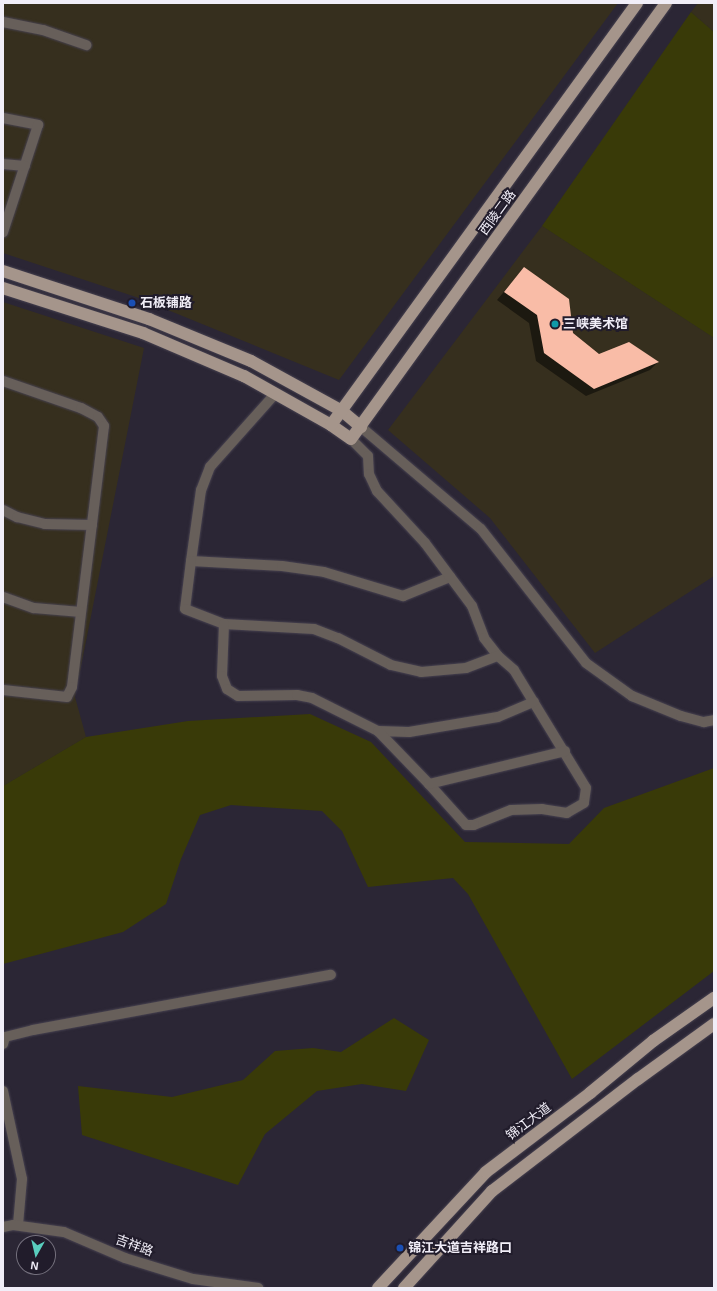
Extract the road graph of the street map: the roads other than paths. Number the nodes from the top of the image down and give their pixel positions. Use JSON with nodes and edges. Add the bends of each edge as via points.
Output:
{"nodes":[{"id":1,"x":637,"y":3,"type":"edge"},
{"id":2,"x":666,"y":3,"type":"edge"},
{"id":3,"x":3,"y":22,"type":"edge"},
{"id":4,"x":86,"y":45,"type":"dead end"},
{"id":5,"x":3,"y":118,"type":"edge"},
{"id":6,"x":3,"y":164,"type":"edge"},
{"id":7,"x":25,"y":166,"type":"junction"},
{"id":8,"x":3,"y":232,"type":"edge"},
{"id":9,"x":3,"y":271,"type":"edge"},
{"id":10,"x":3,"y":288,"type":"edge"},
{"id":11,"x":3,"y":382,"type":"edge"},
{"id":12,"x":275,"y":394,"type":"junction"},
{"id":13,"x":342,"y":411,"type":"junction"},
{"id":14,"x":331,"y":424,"type":"junction"},
{"id":15,"x":361,"y":427,"type":"junction"},
{"id":16,"x":351,"y":439,"type":"junction"},
{"id":17,"x":3,"y":510,"type":"edge"},
{"id":18,"x":92,"y":525,"type":"junction"},
{"id":19,"x":191,"y":560,"type":"junction"},
{"id":20,"x":450,"y":577,"type":"junction"},
{"id":21,"x":3,"y":597,"type":"edge"},
{"id":22,"x":81,"y":612,"type":"junction"},
{"id":23,"x":224,"y":624,"type":"junction"},
{"id":24,"x":498,"y":656,"type":"junction"},
{"id":25,"x":3,"y":690,"type":"edge"},
{"id":26,"x":534,"y":702,"type":"junction"},
{"id":27,"x":714,"y":720,"type":"edge"},
{"id":28,"x":378,"y":731,"type":"junction"},
{"id":29,"x":565,"y":751,"type":"junction"},
{"id":30,"x":429,"y":784,"type":"junction"},
{"id":31,"x":331,"y":975,"type":"dead end"},
{"id":32,"x":714,"y":998,"type":"edge"},
{"id":33,"x":714,"y":1024,"type":"edge"},
{"id":34,"x":4,"y":1037,"type":"edge"},
{"id":35,"x":3,"y":1091,"type":"edge"},
{"id":36,"x":18,"y":1225,"type":"junction"},
{"id":37,"x":3,"y":1227,"type":"edge"},
{"id":38,"x":258,"y":1288,"type":"edge"},
{"id":39,"x":378,"y":1288,"type":"edge"},
{"id":40,"x":404,"y":1288,"type":"edge"}],
"edges":[{"from":1,"to":13,"type":"main road","name":"西陵二路"},
{"from":2,"to":15,"type":"main road","name":"西陵二路"},
{"from":3,"to":4,"type":"street","via":[[43,30]]},
{"from":5,"to":7,"type":"street","via":[[38,126]]},
{"from":6,"to":7,"type":"street"},
{"from":7,"to":8,"type":"street"},
{"from":9,"to":13,"type":"main road","via":[[149,319],[250,361]]},
{"from":10,"to":12,"type":"main road","via":[[144,333],[244,376]]},
{"from":11,"to":18,"type":"street","via":[[81,408],[98,417],[104,426]]},
{"from":12,"to":14,"type":"main road"},
{"from":12,"to":19,"type":"street","via":[[210,467],[201,490]]},
{"from":13,"to":14,"type":"main road","name":"西陵二路"},
{"from":13,"to":15,"type":"main road"},
{"from":14,"to":16,"type":"main road"},
{"from":15,"to":16,"type":"main road","name":"西陵二路"},
{"from":15,"to":27,"type":"street","via":[[481,529],[586,663],[632,696],[681,716],[704,722]]},
{"from":16,"to":20,"type":"street","via":[[368,456],[369,474],[377,491],[425,543]]},
{"from":17,"to":18,"type":"street","via":[[17,517],[46,524]]},
{"from":18,"to":22,"type":"street"},
{"from":19,"to":20,"type":"street","via":[[282,566],[324,572],[403,596]]},
{"from":19,"to":23,"type":"street","via":[[185,609]]},
{"from":20,"to":24,"type":"street","via":[[472,606],[484,638]]},
{"from":21,"to":22,"type":"street","via":[[34,608]]},
{"from":22,"to":25,"type":"street","via":[[72,687],[66,697]]},
{"from":23,"to":24,"type":"street","via":[[314,629],[338,638],[391,665],[421,672],[466,668]]},
{"from":23,"to":28,"type":"street","via":[[222,676],[227,690],[238,696],[297,695],[312,698]]},
{"from":24,"to":26,"type":"street","via":[[514,670]]},
{"from":26,"to":28,"type":"street","via":[[498,718],[409,732]]},
{"from":26,"to":29,"type":"street"},
{"from":28,"to":30,"type":"street"},
{"from":29,"to":30,"type":"street"},
{"from":29,"to":30,"type":"street","via":[[586,788],[584,803],[567,813],[542,809],[511,810],[474,825],[466,825]]},
{"from":31,"to":34,"type":"street"},
{"from":32,"to":39,"type":"main road","name":"锦江大道","via":[[653,1041],[590,1093],[486,1172]]},
{"from":33,"to":40,"type":"main road","via":[[492,1191]]},
{"from":35,"to":36,"type":"street","via":[[22,1179]]},
{"from":36,"to":37,"type":"street","name":"吉祥路"},
{"from":36,"to":38,"type":"street","name":"吉祥路","via":[[64,1232],[125,1258],[193,1279]]}]}
